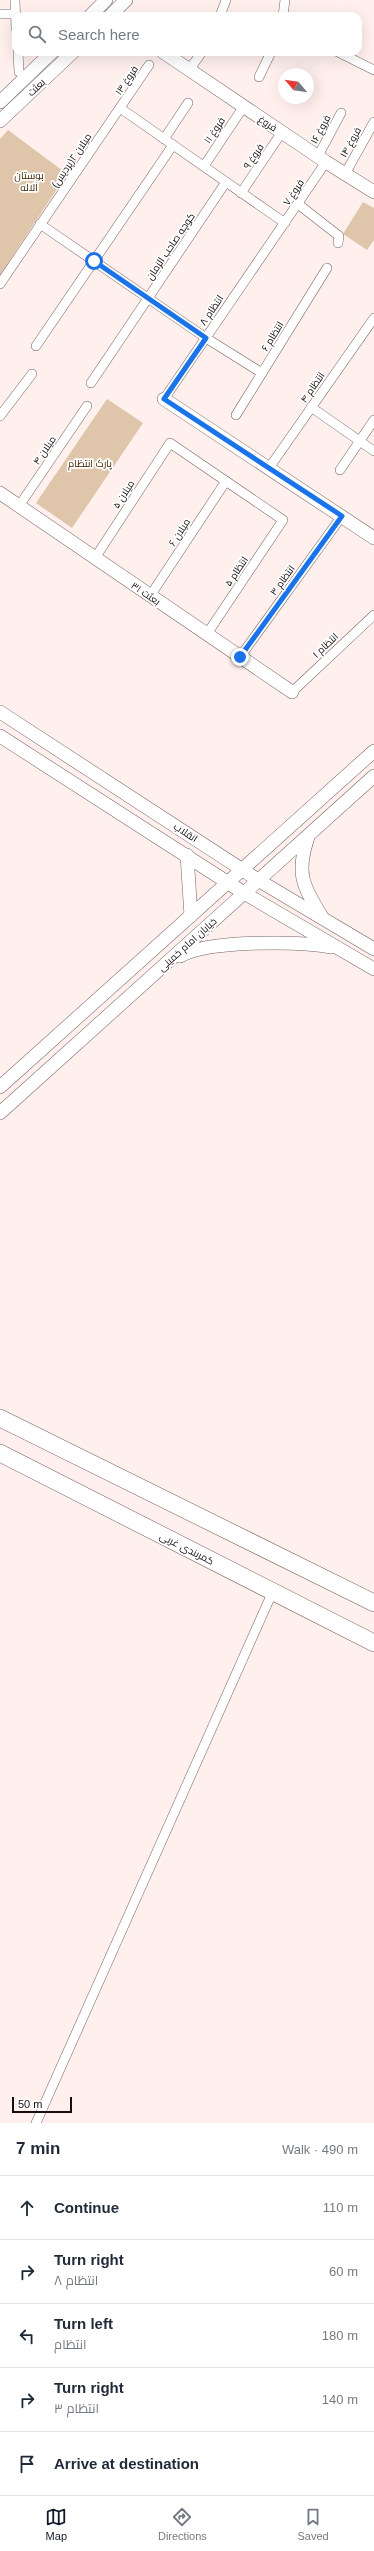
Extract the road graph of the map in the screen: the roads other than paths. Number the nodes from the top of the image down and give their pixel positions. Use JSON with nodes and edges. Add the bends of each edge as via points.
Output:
{"nodes":[{"id":1,"x":15,"y":0,"type":"edge"},
{"id":2,"x":126,"y":0,"type":"edge"},
{"id":3,"x":226,"y":0,"type":"edge"},
{"id":4,"x":286,"y":0,"type":"edge"},
{"id":5,"x":103,"y":3,"type":"edge"},
{"id":6,"x":15,"y":12,"type":"edge"},
{"id":7,"x":94,"y":12,"type":"edge"},
{"id":8,"x":108,"y":12,"type":"edge"},
{"id":9,"x":114,"y":12,"type":"edge"},
{"id":10,"x":222,"y":12,"type":"edge"},
{"id":11,"x":284,"y":12,"type":"edge"},
{"id":12,"x":0,"y":14,"type":"edge"},
{"id":13,"x":12,"y":14,"type":"edge"},
{"id":14,"x":18,"y":56,"type":"edge"},
{"id":15,"x":48,"y":56,"type":"edge"},
{"id":16,"x":69,"y":56,"type":"edge"},
{"id":17,"x":169,"y":56,"type":"edge"},
{"id":18,"x":199,"y":56,"type":"edge"},
{"id":19,"x":269,"y":56,"type":"edge"},
{"id":20,"x":346,"y":56,"type":"edge"},
{"id":21,"x":150,"y":65,"type":"dead end"},
{"id":22,"x":189,"y":70,"type":"junction"},
{"id":23,"x":374,"y":70,"type":"edge"},
{"id":24,"x":19,"y":72,"type":"dead end"},
{"id":25,"x":259,"y":77,"type":"dead end"},
{"id":26,"x":0,"y":102,"type":"edge"},
{"id":27,"x":188,"y":103,"type":"dead end"},
{"id":28,"x":244,"y":106,"type":"junction"},
{"id":29,"x":120,"y":108,"type":"junction"},
{"id":30,"x":341,"y":113,"type":"dead end"},
{"id":31,"x":0,"y":122,"type":"edge"},
{"id":32,"x":374,"y":122,"type":"edge"},
{"id":33,"x":282,"y":132,"type":"junction"},
{"id":34,"x":164,"y":139,"type":"junction"},
{"id":35,"x":172,"y":145,"type":"junction"},
{"id":36,"x":322,"y":159,"type":"junction"},
{"id":37,"x":204,"y":166,"type":"junction"},
{"id":38,"x":345,"y":174,"type":"junction"},
{"id":39,"x":226,"y":182,"type":"junction"},
{"id":40,"x":374,"y":192,"type":"edge"},
{"id":41,"x":242,"y":193,"type":"junction"},
{"id":42,"x":298,"y":204,"type":"junction"},
{"id":43,"x":284,"y":223,"type":"junction"},
{"id":44,"x":40,"y":224,"type":"junction"},
{"id":45,"x":277,"y":234,"type":"joint"},
{"id":46,"x":338,"y":244,"type":"dead end"},
{"id":47,"x":94,"y":261,"type":"junction"},
{"id":48,"x":327,"y":268,"type":"dead end"},
{"id":49,"x":0,"y":284,"type":"edge"},
{"id":50,"x":148,"y":298,"type":"junction"},
{"id":51,"x":374,"y":318,"type":"edge"},
{"id":52,"x":206,"y":338,"type":"junction"},
{"id":53,"x":36,"y":346,"type":"dead end"},
{"id":54,"x":32,"y":374,"type":"dead end"},
{"id":55,"x":262,"y":374,"type":"junction"},
{"id":56,"x":91,"y":383,"type":"dead end"},
{"id":57,"x":164,"y":399,"type":"joint"},
{"id":58,"x":87,"y":406,"type":"dead end"},
{"id":59,"x":311,"y":407,"type":"junction"},
{"id":60,"x":236,"y":415,"type":"dead end"},
{"id":61,"x":0,"y":416,"type":"edge"},
{"id":62,"x":374,"y":420,"type":"edge"},
{"id":63,"x":360,"y":441,"type":"junction"},
{"id":64,"x":374,"y":451,"type":"edge"},
{"id":65,"x":269,"y":468,"type":"junction"},
{"id":66,"x":340,"y":470,"type":"dead end"},
{"id":67,"x":226,"y":481,"type":"junction"},
{"id":68,"x":0,"y":493,"type":"edge"},
{"id":69,"x":19,"y":506,"type":"junction"},
{"id":70,"x":342,"y":516,"type":"junction"},
{"id":71,"x":374,"y":538,"type":"edge"},
{"id":72,"x":95,"y":558,"type":"junction"},
{"id":73,"x":150,"y":596,"type":"junction"},
{"id":74,"x":374,"y":615,"type":"edge"},
{"id":75,"x":207,"y":634,"type":"junction"},
{"id":76,"x":240,"y":657,"type":"junction"},
{"id":77,"x":292,"y":692,"type":"joint"},
{"id":78,"x":0,"y":712,"type":"edge"},
{"id":79,"x":0,"y":736,"type":"edge"},
{"id":80,"x":374,"y":751,"type":"edge"},
{"id":81,"x":374,"y":776,"type":"edge"},
{"id":82,"x":308,"y":835,"type":"junction"},
{"id":83,"x":213,"y":849,"type":"junction"},
{"id":84,"x":187,"y":855,"type":"junction"},
{"id":85,"x":202,"y":865,"type":"junction"},
{"id":86,"x":243,"y":869,"type":"junction"},
{"id":87,"x":258,"y":880,"type":"junction"},
{"id":88,"x":228,"y":882,"type":"junction"},
{"id":89,"x":244,"y":893,"type":"junction"},
{"id":90,"x":191,"y":916,"type":"junction"},
{"id":91,"x":324,"y":920,"type":"junction"},
{"id":92,"x":340,"y":949,"type":"junction"},
{"id":93,"x":374,"y":949,"type":"edge"},
{"id":94,"x":167,"y":962,"type":"junction"},
{"id":95,"x":374,"y":969,"type":"edge"},
{"id":96,"x":0,"y":1087,"type":"edge"},
{"id":97,"x":0,"y":1113,"type":"edge"},
{"id":98,"x":0,"y":1418,"type":"edge"},
{"id":99,"x":0,"y":1453,"type":"edge"},
{"id":100,"x":273,"y":1592,"type":"junction"},
{"id":101,"x":374,"y":1603,"type":"edge"},
{"id":102,"x":374,"y":1643,"type":"edge"},
{"id":103,"x":36,"y":2123,"type":"edge"}],
"edges":[{"from":1,"to":6,"type":"street"},
{"from":2,"to":9,"type":"main road"},
{"from":3,"to":10,"type":"street"},
{"from":4,"to":11,"type":"street"},
{"from":5,"to":7,"type":"main road"},
{"from":5,"to":8,"type":"main road"},
{"from":12,"to":13,"type":"street"},
{"from":14,"to":24,"type":"street"},
{"from":15,"to":26,"type":"main road","name":"بعثت"},
{"from":16,"to":31,"type":"main road","name":"بعثت"},
{"from":17,"to":22,"type":"main road","name":"فروغ"},
{"from":18,"to":22,"type":"street"},
{"from":19,"to":25,"type":"street"},
{"from":20,"to":23,"type":"street"},
{"from":21,"to":29,"type":"street","name":"فروغ ۱۳"},
{"from":22,"to":28,"type":"main road","name":"فروغ"},
{"from":27,"to":34,"type":"street"},
{"from":28,"to":33,"type":"main road","name":"فروغ"},
{"from":28,"to":37,"type":"street","name":"فروغ ۱۱"},
{"from":29,"to":34,"type":"street"},
{"from":29,"to":44,"type":"street","name":"میلان ۲(پردیس)"},
{"from":30,"to":36,"type":"street","name":"فروغ ۱۶"},
{"from":32,"to":38,"type":"street","name":"فروغ ۱۴"},
{"from":33,"to":36,"type":"main road","name":"فروغ"},
{"from":33,"to":41,"type":"street","name":"فروغ ۹"},
{"from":34,"to":35,"type":"street"},
{"from":35,"to":37,"type":"street"},
{"from":35,"to":47,"type":"street"},
{"from":36,"to":38,"type":"main road","name":"فروغ"},
{"from":36,"to":42,"type":"street","name":"فروغ ۷"},
{"from":37,"to":39,"type":"street"},
{"from":38,"to":40,"type":"main road","name":"فروغ"},
{"from":39,"to":41,"type":"street"},
{"from":39,"to":50,"type":"street","name":"کوچه صاحب الزمان"},
{"from":41,"to":43,"type":"street"},
{"from":42,"to":43,"type":"street","name":"فروغ ۷"},
{"from":42,"to":46,"type":"street","via":[[339,236]]},
{"from":43,"to":45,"type":"street","name":"فروغ ۷"},
{"from":44,"to":47,"type":"street"},
{"from":44,"to":49,"type":"street","name":"میلان ۲(پردیس)"},
{"from":45,"to":52,"type":"street","name":"انتظام ۸"},
{"from":47,"to":50,"type":"street"},
{"from":47,"to":53,"type":"street"},
{"from":48,"to":55,"type":"street","name":"انتظام ۶"},
{"from":50,"to":52,"type":"street"},
{"from":50,"to":56,"type":"street","name":"کوچه صاحب الزمان"},
{"from":51,"to":59,"type":"street","name":"انتظام ۴"},
{"from":52,"to":55,"type":"street"},
{"from":52,"to":57,"type":"street","name":"انتظام ۸"},
{"from":54,"to":61,"type":"street"},
{"from":55,"to":60,"type":"street","name":"انتظام ۶"},
{"from":57,"to":65,"type":"main road"},
{"from":58,"to":69,"type":"street","name":"میلان ۴"},
{"from":59,"to":63,"type":"street"},
{"from":59,"to":65,"type":"street","name":"انتظام ۴"},
{"from":62,"to":63,"type":"street"},
{"from":63,"to":64,"type":"street"},
{"from":63,"to":66,"type":"street"},
{"from":65,"to":70,"type":"main road"},
{"from":67,"to":72,"type":"street","name":"میلان ۵","via":[[170,443]]},
{"from":67,"to":73,"type":"street","name":"میلان ۶"},
{"from":67,"to":75,"type":"street","name":"انتظام ۵","via":[[284,520]]},
{"from":68,"to":69,"type":"main road","name":"بعثت ۳۱"},
{"from":69,"to":72,"type":"main road","name":"بعثت ۳۱"},
{"from":70,"to":71,"type":"main road"},
{"from":70,"to":76,"type":"street","name":"انتظام ۳"},
{"from":72,"to":73,"type":"main road","name":"بعثت ۳۱"},
{"from":73,"to":75,"type":"main road","name":"بعثت ۳۱"},
{"from":74,"to":77,"type":"street","name":"انتظام ۱"},
{"from":75,"to":76,"type":"main road","name":"بعثت ۳۱"},
{"from":76,"to":77,"type":"main road","name":"بعثت ۳۱"},
{"from":78,"to":83,"type":"main road","name":"انقلاب"},
{"from":79,"to":84,"type":"main road","name":"انقلاب"},
{"from":80,"to":86,"type":"main road","name":"خیابان امام خمینی"},
{"from":81,"to":82,"type":"main road","name":"خیابان امام خمینی"},
{"from":82,"to":87,"type":"main road","name":"خیابان امام خمینی"},
{"from":82,"to":91,"type":"main road","via":[[301,858],[301,876],[307,893]]},
{"from":83,"to":85,"type":"main road"},
{"from":83,"to":86,"type":"main road","name":"انقلاب"},
{"from":84,"to":85,"type":"main road","name":"انقلاب"},
{"from":84,"to":90,"type":"main road"},
{"from":85,"to":88,"type":"main road","name":"انقلاب"},
{"from":86,"to":87,"type":"main road","name":"انقلاب"},
{"from":86,"to":88,"type":"main road","name":"خیابان امام خمینی"},
{"from":87,"to":89,"type":"main road","name":"خیابان امام خمینی"},
{"from":87,"to":91,"type":"main road","name":"انقلاب"},
{"from":88,"to":89,"type":"main road","name":"انقلاب"},
{"from":88,"to":90,"type":"main road","name":"خیابان امام خمینی"},
{"from":89,"to":92,"type":"main road","name":"انقلاب"},
{"from":89,"to":94,"type":"main road","name":"خیابان امام خمینی"},
{"from":90,"to":96,"type":"main road","name":"خیابان امام خمینی"},
{"from":91,"to":93,"type":"main road","name":"انقلاب"},
{"from":92,"to":94,"type":"main road","via":[[296,943],[204,947],[191,950]]},
{"from":92,"to":95,"type":"main road","name":"انقلاب"},
{"from":94,"to":97,"type":"main road","name":"خیابان امام خمینی"},
{"from":98,"to":101,"type":"highway"},
{"from":99,"to":100,"type":"highway","name":"کمربندی غربی"},
{"from":100,"to":102,"type":"highway","name":"کمربندی غربی"},
{"from":100,"to":103,"type":"street"}]}
